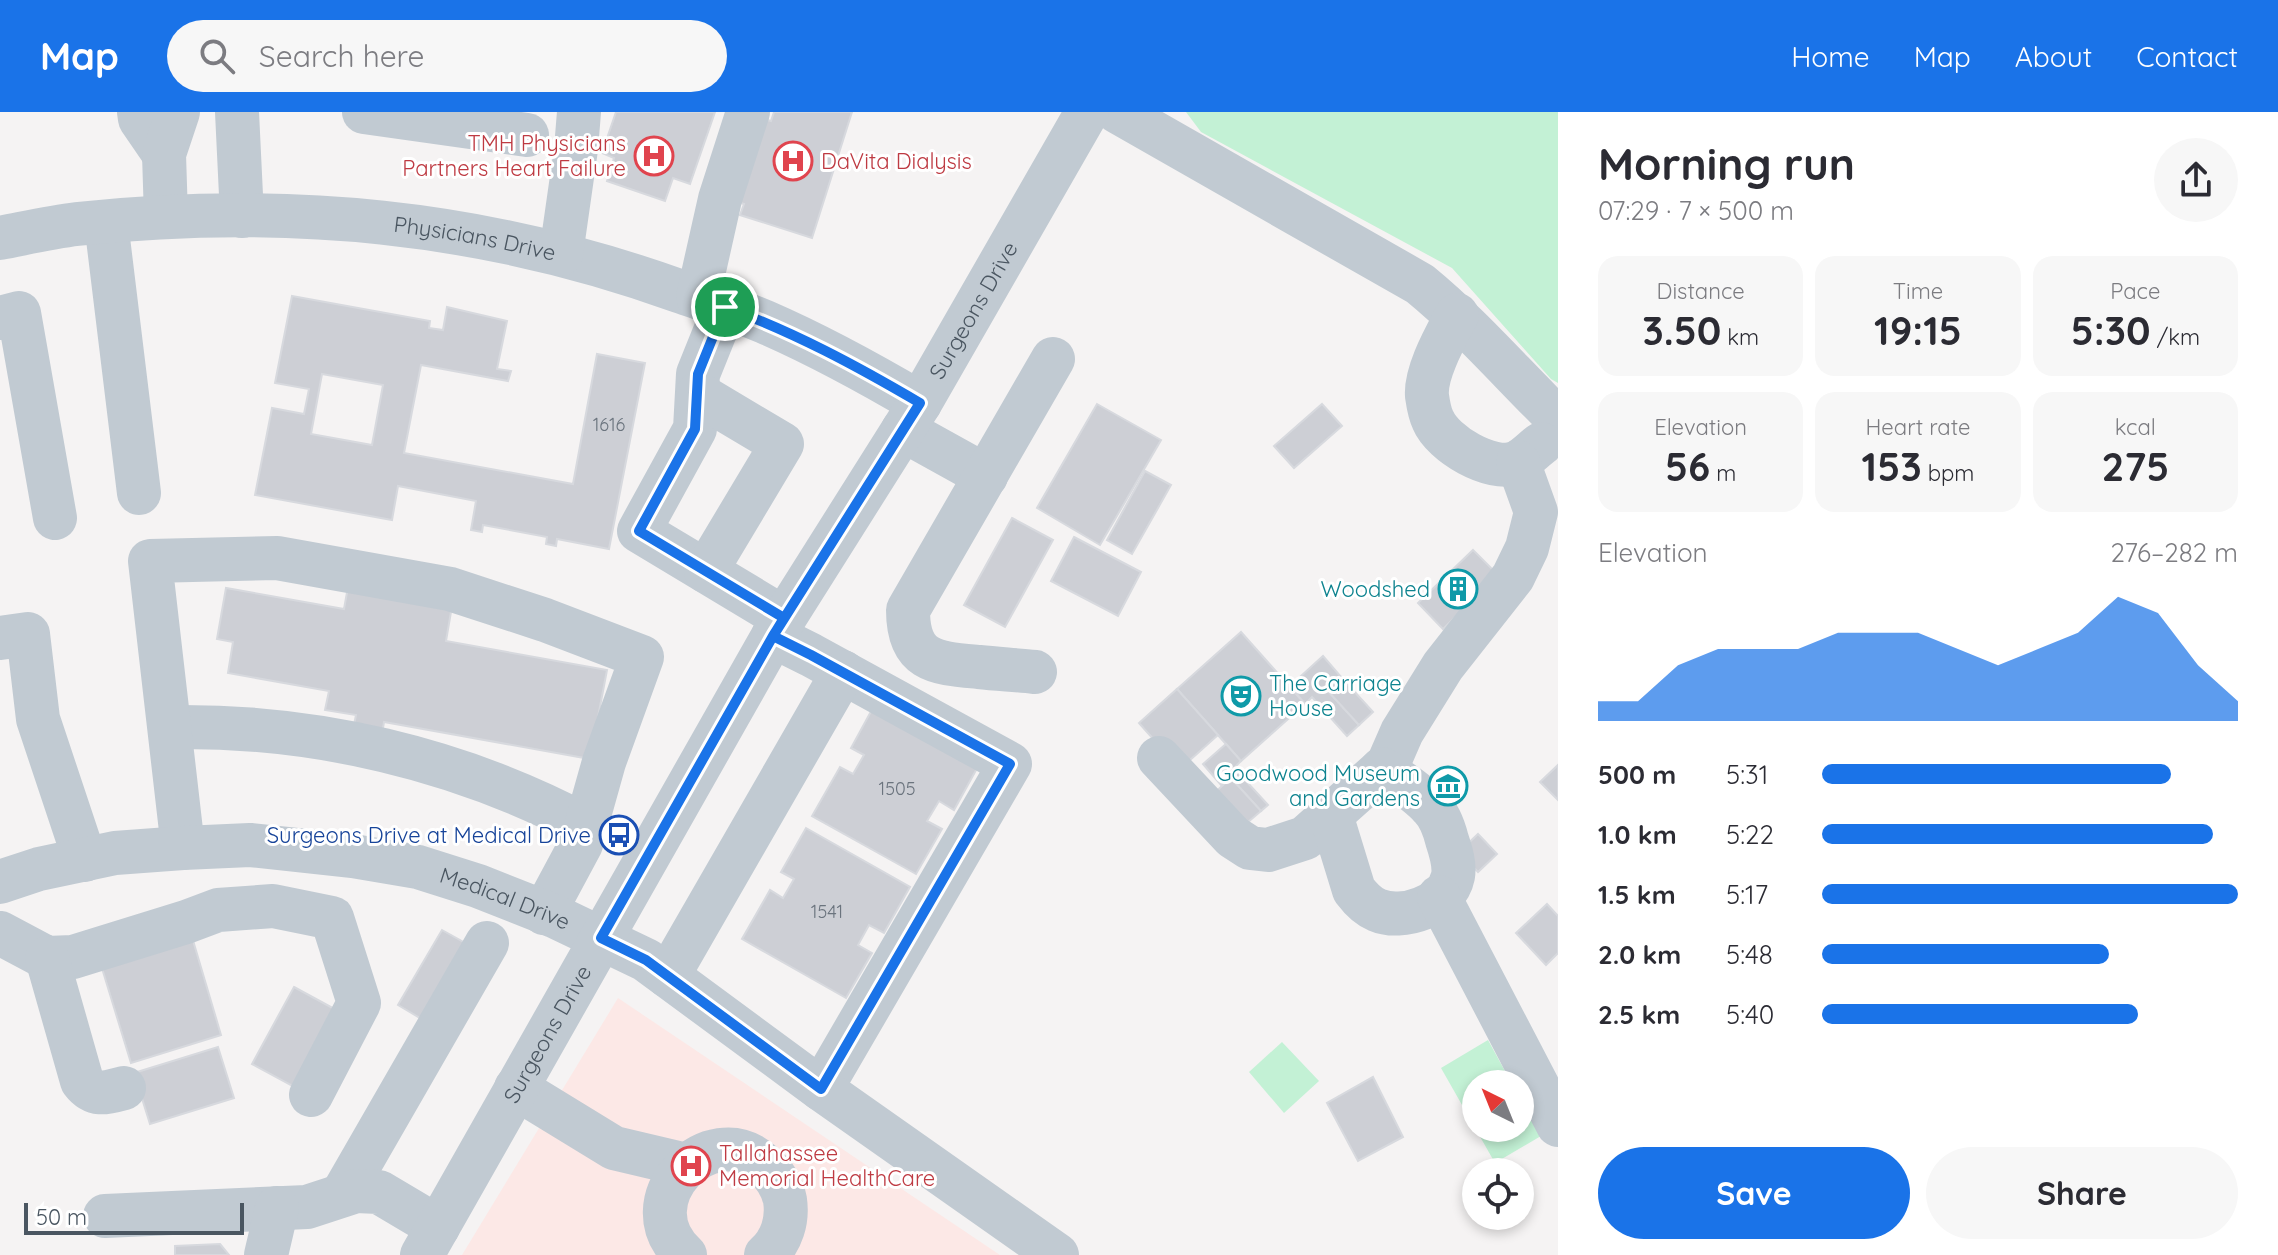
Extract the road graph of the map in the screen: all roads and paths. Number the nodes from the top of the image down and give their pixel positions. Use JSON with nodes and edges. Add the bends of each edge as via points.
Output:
{"nodes":[{"id":1,"x":139,"y":112,"type":"edge"},
{"id":2,"x":178,"y":112,"type":"edge"},
{"id":3,"x":237,"y":112,"type":"edge"},
{"id":4,"x":364,"y":112,"type":"edge"},
{"id":5,"x":579,"y":112,"type":"edge"},
{"id":6,"x":748,"y":112,"type":"edge"},
{"id":7,"x":1087,"y":112,"type":"edge"},
{"id":8,"x":1118,"y":112,"type":"edge"},
{"id":9,"x":527,"y":135,"type":"dead end"},
{"id":10,"x":164,"y":154,"type":"junction"},
{"id":11,"x":242,"y":216,"type":"junction"},
{"id":12,"x":166,"y":217,"type":"junction"},
{"id":13,"x":106,"y":222,"type":"junction"},
{"id":14,"x":0,"y":238,"type":"edge"},
{"id":15,"x":561,"y":254,"type":"junction"},
{"id":16,"x":712,"y":302,"type":"junction"},
{"id":17,"x":1457,"y":315,"type":"junction"},
{"id":18,"x":0,"y":318,"type":"edge"},
{"id":19,"x":1053,"y":359,"type":"dead end"},
{"id":20,"x":698,"y":394,"type":"junction"},
{"id":21,"x":911,"y":416,"type":"junction"},
{"id":22,"x":1558,"y":419,"type":"edge"},
{"id":23,"x":1558,"y":430,"type":"edge"},
{"id":24,"x":1518,"y":462,"type":"junction"},
{"id":25,"x":986,"y":476,"type":"junction"},
{"id":26,"x":139,"y":493,"type":"dead end"},
{"id":27,"x":55,"y":518,"type":"dead end"},
{"id":28,"x":706,"y":571,"type":"junction"},
{"id":29,"x":778,"y":627,"type":"junction"},
{"id":30,"x":0,"y":638,"type":"edge"},
{"id":31,"x":843,"y":672,"type":"junction"},
{"id":32,"x":1035,"y":672,"type":"dead end"},
{"id":33,"x":170,"y":727,"type":"junction"},
{"id":34,"x":1159,"y":758,"type":"dead end"},
{"id":35,"x":1382,"y":769,"type":"junction"},
{"id":36,"x":1331,"y":815,"type":"junction"},
{"id":37,"x":586,"y":826,"type":"junction"},
{"id":38,"x":239,"y":846,"type":"junction"},
{"id":39,"x":183,"y":848,"type":"junction"},
{"id":40,"x":85,"y":860,"type":"junction"},
{"id":41,"x":0,"y":882,"type":"edge"},
{"id":42,"x":1439,"y":897,"type":"junction"},
{"id":43,"x":246,"y":908,"type":"junction"},
{"id":44,"x":544,"y":913,"type":"junction"},
{"id":45,"x":0,"y":933,"type":"edge"},
{"id":46,"x":601,"y":938,"type":"junction"},
{"id":47,"x":487,"y":943,"type":"dead end"},
{"id":48,"x":47,"y":958,"type":"junction"},
{"id":49,"x":668,"y":976,"type":"junction"},
{"id":50,"x":124,"y":1088,"type":"dead end"},
{"id":51,"x":516,"y":1088,"type":"junction"},
{"id":52,"x":821,"y":1089,"type":"junction"},
{"id":53,"x":311,"y":1095,"type":"dead end"},
{"id":54,"x":1558,"y":1125,"type":"edge"},
{"id":55,"x":614,"y":1148,"type":"junction"},
{"id":56,"x":686,"y":1165,"type":"junction"},
{"id":57,"x":342,"y":1195,"type":"junction"},
{"id":58,"x":277,"y":1208,"type":"junction"},
{"id":59,"x":105,"y":1216,"type":"dead end"},
{"id":60,"x":430,"y":1241,"type":"edge"},
{"id":61,"x":678,"y":1246,"type":"edge"},
{"id":62,"x":266,"y":1255,"type":"edge"},
{"id":63,"x":766,"y":1255,"type":"edge"},
{"id":64,"x":1057,"y":1255,"type":"edge"}],
"edges":[{"from":1,"to":10,"type":"street"},
{"from":2,"to":10,"type":"street"},
{"from":3,"to":11,"type":"street"},
{"from":4,"to":9,"type":"street"},
{"from":5,"to":15,"type":"street"},
{"from":6,"to":16,"type":"street","via":[[720,199]]},
{"from":7,"to":21,"type":"street","name":"Surgeons Drive"},
{"from":8,"to":17,"type":"street","via":[[1420,284]]},
{"from":10,"to":12,"type":"street"},
{"from":11,"to":12,"type":"street","name":"Physicians Drive"},
{"from":11,"to":15,"type":"street","name":"Physicians Drive","via":[[363,219]]},
{"from":12,"to":13,"type":"street","name":"Physicians Drive"},
{"from":13,"to":14,"type":"street","name":"Physicians Drive"},
{"from":13,"to":26,"type":"street"},
{"from":15,"to":16,"type":"street","name":"Physicians Drive"},
{"from":16,"to":20,"type":"street"},
{"from":16,"to":21,"type":"street","name":"Physicians Drive","via":[[853,364]]},
{"from":17,"to":22,"type":"street"},
{"from":17,"to":24,"type":"street","via":[[1436,355],[1427,393],[1434,422],[1480,460],[1500,466]]},
{"from":18,"to":27,"type":"street","via":[[19,313]]},
{"from":19,"to":25,"type":"street"},
{"from":20,"to":28,"type":"street","via":[[695,429],[639,531]]},
{"from":20,"to":28,"type":"street","via":[[782,444]]},
{"from":21,"to":25,"type":"street","name":"Physicians Drive"},
{"from":21,"to":29,"type":"street","name":"Surgeons Drive"},
{"from":23,"to":24,"type":"street"},
{"from":24,"to":35,"type":"street","via":[[1536,512],[1527,548],[1513,577],[1443,666]]},
{"from":25,"to":32,"type":"street","via":[[908,610],[908,630],[919,650],[938,664]]},
{"from":28,"to":29,"type":"street"},
{"from":29,"to":31,"type":"street"},
{"from":29,"to":46,"type":"street","name":"Surgeons Drive"},
{"from":30,"to":40,"type":"street","via":[[28,634],[38,719]]},
{"from":31,"to":49,"type":"street"},
{"from":31,"to":52,"type":"street","via":[[1010,764]]},
{"from":33,"to":37,"type":"street","via":[[218,726],[334,739],[412,757],[482,778]]},
{"from":33,"to":37,"type":"street","via":[[150,561],[277,558],[450,589],[642,657]]},
{"from":33,"to":39,"type":"street"},
{"from":34,"to":36,"type":"street","via":[[1233,837],[1250,848],[1268,850],[1305,838]]},
{"from":35,"to":36,"type":"street"},
{"from":35,"to":42,"type":"street","via":[[1432,808],[1442,823],[1454,862],[1453,878]]},
{"from":36,"to":42,"type":"street","via":[[1361,899],[1377,910],[1397,913],[1416,911]]},
{"from":37,"to":44,"type":"street"},
{"from":38,"to":39,"type":"street","name":"Medical Drive"},
{"from":38,"to":43,"type":"street"},
{"from":38,"to":44,"type":"street","name":"Medical Drive","via":[[418,867]]},
{"from":39,"to":40,"type":"street","name":"Medical Drive"},
{"from":40,"to":41,"type":"street","name":"Medical Drive"},
{"from":42,"to":54,"type":"street"},
{"from":43,"to":48,"type":"street","via":[[218,910],[73,957]]},
{"from":43,"to":53,"type":"street","via":[[273,906],[332,918],[359,1003]]},
{"from":44,"to":46,"type":"street","name":"Medical Drive"},
{"from":45,"to":48,"type":"street"},
{"from":46,"to":49,"type":"street","name":"Medical Drive"},
{"from":46,"to":51,"type":"street","name":"Surgeons Drive"},
{"from":47,"to":57,"type":"street"},
{"from":48,"to":50,"type":"street","via":[[82,1081],[101,1094]]},
{"from":49,"to":52,"type":"street","name":"Medical Drive"},
{"from":51,"to":55,"type":"street"},
{"from":51,"to":60,"type":"street","name":"Surgeons Drive"},
{"from":52,"to":64,"type":"street","name":"Medical Drive"},
{"from":55,"to":56,"type":"street"},
{"from":55,"to":61,"type":"street"},
{"from":56,"to":61,"type":"street","via":[[667,1198],[666,1217]]},
{"from":56,"to":63,"type":"street","via":[[721,1150],[758,1159],[773,1173],[787,1211],[783,1232]]},
{"from":57,"to":58,"type":"street","via":[[307,1207]]},
{"from":57,"to":60,"type":"street","via":[[379,1192]]},
{"from":58,"to":59,"type":"street"},
{"from":58,"to":62,"type":"street"}]}
